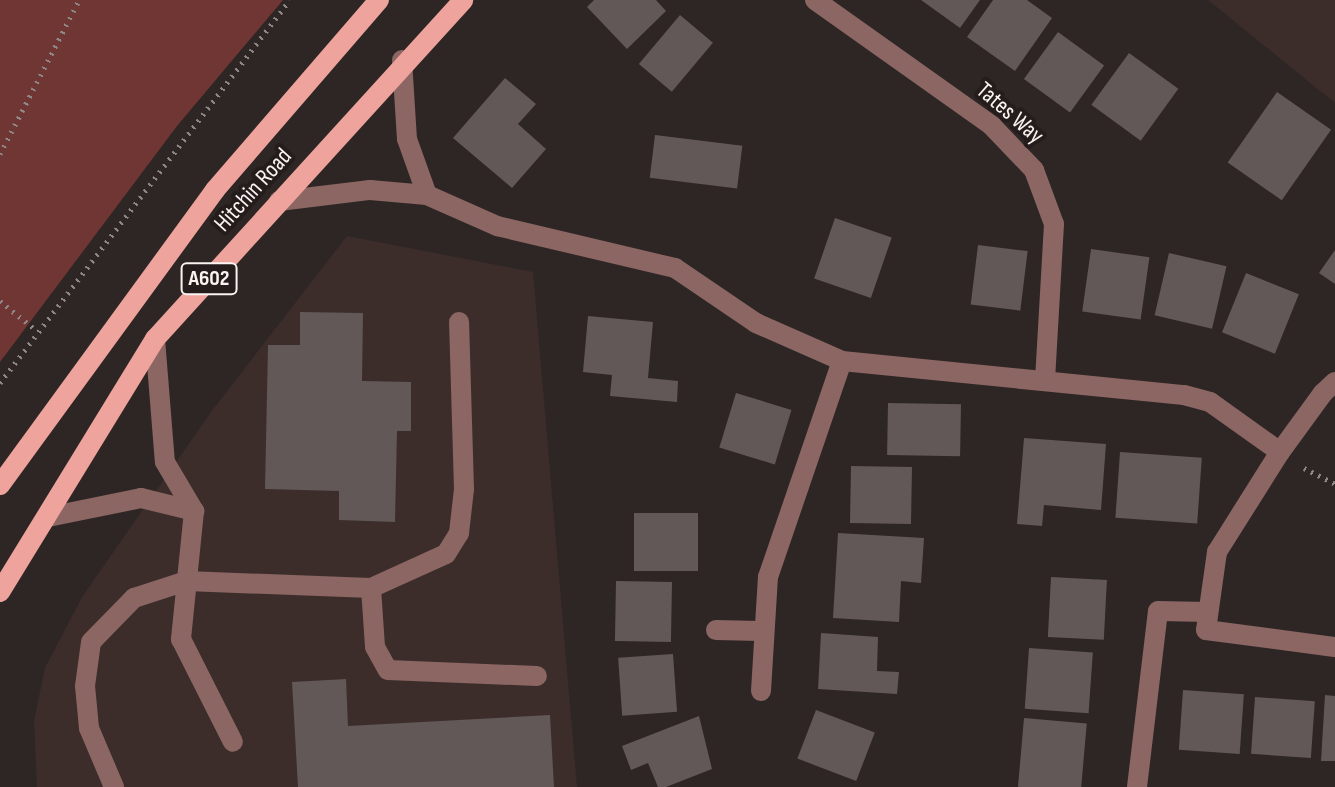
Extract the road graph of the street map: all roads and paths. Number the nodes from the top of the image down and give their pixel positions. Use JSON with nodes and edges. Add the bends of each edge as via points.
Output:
{"nodes":[{"id":1,"x":79,"y":0,"type":"edge"},
{"id":2,"x":290,"y":0,"type":"edge"},
{"id":3,"x":379,"y":0,"type":"edge"},
{"id":4,"x":463,"y":0,"type":"edge"},
{"id":5,"x":815,"y":0,"type":"edge"},
{"id":6,"x":402,"y":60,"type":"junction"},
{"id":7,"x":0,"y":154,"type":"edge"},
{"id":8,"x":427,"y":195,"type":"junction"},
{"id":9,"x":279,"y":201,"type":"junction"},
{"id":10,"x":0,"y":301,"type":"edge"},
{"id":11,"x":459,"y":322,"type":"dead end"},
{"id":12,"x":36,"y":330,"type":"junction"},
{"id":13,"x":155,"y":339,"type":"junction"},
{"id":14,"x":842,"y":361,"type":"junction"},
{"id":15,"x":1045,"y":381,"type":"junction"},
{"id":16,"x":0,"y":383,"type":"edge"},
{"id":17,"x":1329,"y":388,"type":"edge"},
{"id":18,"x":1280,"y":452,"type":"junction"},
{"id":19,"x":0,"y":485,"type":"edge"},
{"id":20,"x":194,"y":511,"type":"junction"},
{"id":21,"x":48,"y":517,"type":"junction"},
{"id":22,"x":186,"y":581,"type":"junction"},
{"id":23,"x":371,"y":588,"type":"junction"},
{"id":24,"x":0,"y":592,"type":"edge"},
{"id":25,"x":1207,"y":621,"type":"junction"},
{"id":26,"x":716,"y":630,"type":"dead end"},
{"id":27,"x":760,"y":631,"type":"junction"},
{"id":28,"x":1335,"y":647,"type":"edge"},
{"id":29,"x":537,"y":676,"type":"dead end"},
{"id":30,"x":761,"y":691,"type":"dead end"},
{"id":31,"x":233,"y":742,"type":"dead end"},
{"id":32,"x":114,"y":787,"type":"edge"},
{"id":33,"x":1137,"y":787,"type":"edge"}],
"edges":[{"from":1,"to":7,"type":"path"},
{"from":2,"to":12,"type":"path"},
{"from":3,"to":19,"type":"main road","name":"Hitchin Road","number":"A602","via":[[215,190]]},
{"from":4,"to":6,"type":"main road","name":"Hitchin Road","number":"A602"},
{"from":5,"to":15,"type":"street","name":"Tates Way","via":[[992,126],[1034,170],[1054,224]]},
{"from":6,"to":8,"type":"street","via":[[407,139]]},
{"from":6,"to":9,"type":"main road","name":"Hitchin Road","number":"A602"},
{"from":8,"to":9,"type":"street","via":[[370,190]]},
{"from":8,"to":14,"type":"street","via":[[497,226],[675,268],[756,323]]},
{"from":9,"to":13,"type":"main road","name":"Hitchin Road","number":"A602"},
{"from":10,"to":12,"type":"path"},
{"from":11,"to":23,"type":"street","via":[[459,533],[446,554]]},
{"from":12,"to":16,"type":"path"},
{"from":13,"to":20,"type":"street","via":[[165,462]]},
{"from":13,"to":21,"type":"main road","name":"Hitchin Road","number":"A602"},
{"from":14,"to":15,"type":"street"},
{"from":14,"to":27,"type":"street","via":[[780,535]]},
{"from":15,"to":18,"type":"street","via":[[1210,402]]},
{"from":17,"to":18,"type":"street"},
{"from":18,"to":25,"type":"street","via":[[1227,530]]},
{"from":20,"to":21,"type":"street","via":[[141,498]]},
{"from":20,"to":22,"type":"street"},
{"from":21,"to":24,"type":"main road","name":"Hitchin Road","number":"A602"},
{"from":22,"to":23,"type":"street"},
{"from":22,"to":31,"type":"street","via":[[181,639]]},
{"from":22,"to":32,"type":"street","via":[[134,598],[91,642],[89,728]]},
{"from":23,"to":29,"type":"street","via":[[375,647],[388,670]]},
{"from":25,"to":28,"type":"street"},
{"from":25,"to":33,"type":"street","via":[[1158,611]]},
{"from":26,"to":27,"type":"street"},
{"from":27,"to":30,"type":"street"}]}
